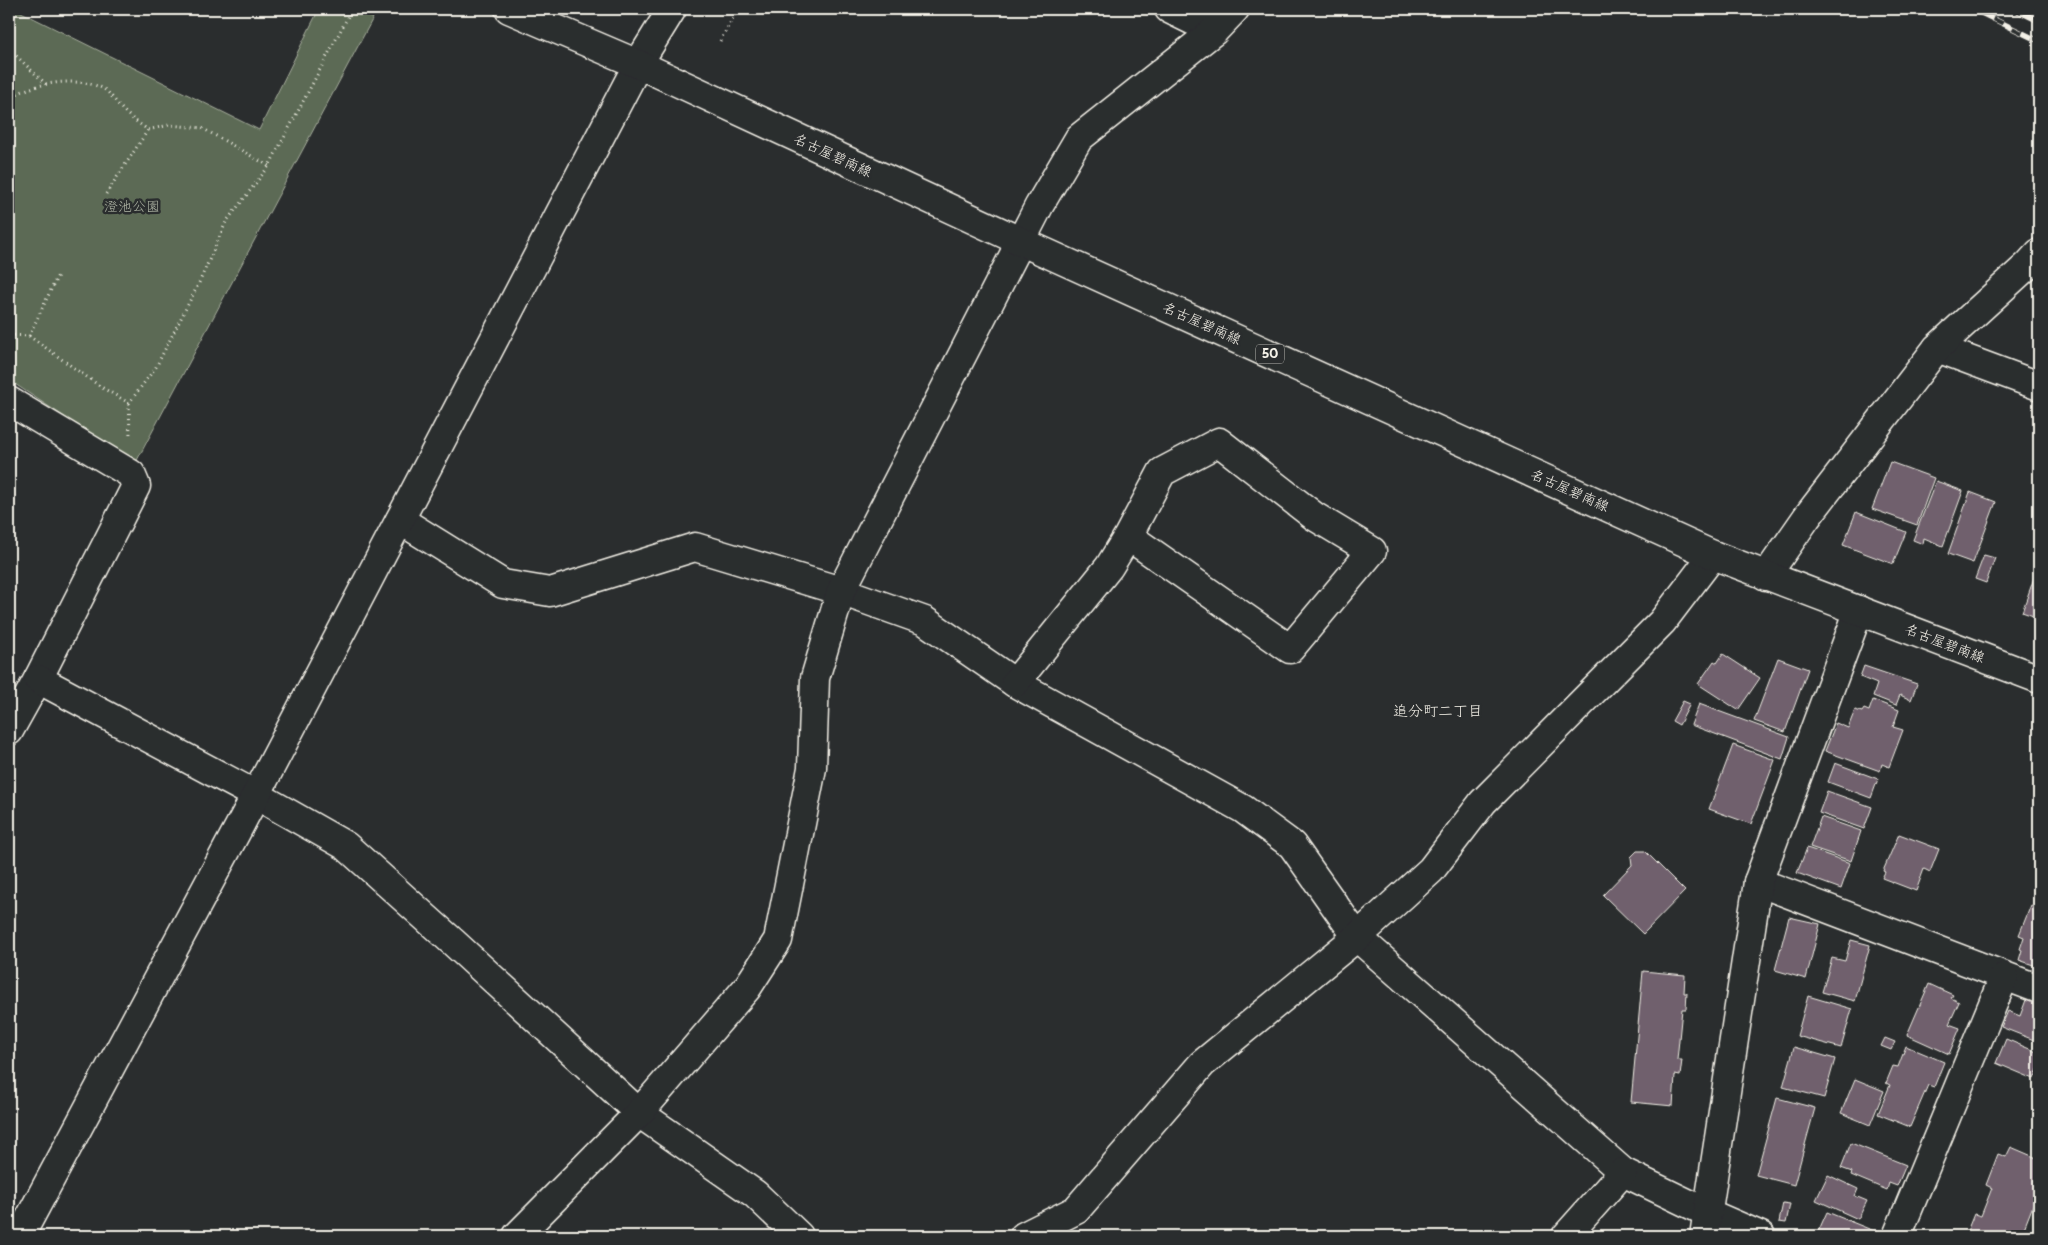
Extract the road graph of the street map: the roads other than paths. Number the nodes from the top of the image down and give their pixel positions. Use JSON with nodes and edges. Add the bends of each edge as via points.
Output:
{"nodes":[{"id":1,"x":509,"y":9,"type":"edge"},
{"id":2,"x":672,"y":9,"type":"edge"},
{"id":3,"x":1169,"y":9,"type":"edge"},
{"id":4,"x":1235,"y":9,"type":"edge"},
{"id":5,"x":1214,"y":31,"type":"junction"},
{"id":6,"x":638,"y":64,"type":"junction"},
{"id":7,"x":1020,"y":241,"type":"junction"},
{"id":8,"x":2039,"y":253,"type":"edge"},
{"id":9,"x":1937,"y":348,"type":"junction"},
{"id":10,"x":2039,"y":386,"type":"edge"},
{"id":11,"x":9,"y":401,"type":"edge"},
{"id":12,"x":400,"y":520,"type":"junction"},
{"id":13,"x":1128,"y":536,"type":"junction"},
{"id":14,"x":1713,"y":555,"type":"junction"},
{"id":15,"x":1766,"y":576,"type":"junction"},
{"id":16,"x":841,"y":591,"type":"junction"},
{"id":17,"x":1860,"y":610,"type":"junction"},
{"id":18,"x":38,"y":679,"type":"junction"},
{"id":19,"x":2039,"y":679,"type":"edge"},
{"id":20,"x":1015,"y":683,"type":"junction"},
{"id":21,"x":9,"y":731,"type":"edge"},
{"id":22,"x":256,"y":795,"type":"junction"},
{"id":23,"x":1758,"y":882,"type":"junction"},
{"id":24,"x":1356,"y":937,"type":"junction"},
{"id":25,"x":2004,"y":977,"type":"junction"},
{"id":26,"x":2039,"y":989,"type":"edge"},
{"id":27,"x":639,"y":1113,"type":"junction"},
{"id":28,"x":1623,"y":1172,"type":"junction"},
{"id":29,"x":1706,"y":1225,"type":"edge"},
{"id":30,"x":9,"y":1231,"type":"edge"},
{"id":31,"x":19,"y":1236,"type":"edge"},
{"id":32,"x":517,"y":1236,"type":"edge"},
{"id":33,"x":800,"y":1236,"type":"edge"},
{"id":34,"x":1024,"y":1236,"type":"edge"},
{"id":35,"x":1566,"y":1236,"type":"edge"},
{"id":36,"x":1760,"y":1236,"type":"edge"},
{"id":37,"x":1897,"y":1236,"type":"edge"}],
"edges":[{"from":1,"to":6,"type":"street","name":"名古屋碧南線","number":"50"},
{"from":2,"to":6,"type":"street"},
{"from":3,"to":5,"type":"street"},
{"from":4,"to":5,"type":"street"},
{"from":5,"to":7,"type":"street","via":[[1079,138]]},
{"from":6,"to":7,"type":"street","name":"名古屋碧南線","number":"50"},
{"from":6,"to":12,"type":"street"},
{"from":7,"to":14,"type":"street","name":"名古屋碧南線","number":"50"},
{"from":7,"to":16,"type":"street"},
{"from":8,"to":9,"type":"street"},
{"from":9,"to":10,"type":"street"},
{"from":9,"to":15,"type":"street"},
{"from":11,"to":18,"type":"street","via":[[131,474],[136,486]]},
{"from":12,"to":16,"type":"street","via":[[503,584],[550,592],[695,547]]},
{"from":12,"to":22,"type":"street"},
{"from":13,"to":13,"type":"street","via":[[1162,472],[1219,442],[1314,516],[1372,551],[1290,649]]},
{"from":13,"to":20,"type":"street","via":[[1109,567]]},
{"from":14,"to":15,"type":"street","name":"名古屋碧南線","number":"50"},
{"from":14,"to":24,"type":"street","via":[[1662,622],[1483,802],[1431,870]]},
{"from":15,"to":17,"type":"street","name":"名古屋碧南線","number":"50"},
{"from":16,"to":20,"type":"street","via":[[925,622]]},
{"from":16,"to":27,"type":"street","via":[[815,678],[812,768],[778,940],[747,988]]},
{"from":17,"to":19,"type":"street","name":"名古屋碧南線","number":"50"},
{"from":17,"to":23,"type":"street"},
{"from":18,"to":21,"type":"street"},
{"from":18,"to":22,"type":"street"},
{"from":20,"to":24,"type":"street","via":[[1243,809],[1292,845]]},
{"from":22,"to":27,"type":"street","via":[[346,846]]},
{"from":22,"to":31,"type":"street"},
{"from":23,"to":25,"type":"street"},
{"from":23,"to":29,"type":"street"},
{"from":24,"to":28,"type":"street"},
{"from":24,"to":34,"type":"street","via":[[1202,1064],[1076,1210]]},
{"from":25,"to":26,"type":"street"},
{"from":25,"to":37,"type":"street"},
{"from":27,"to":32,"type":"street"},
{"from":27,"to":33,"type":"street","via":[[755,1194]]},
{"from":28,"to":29,"type":"street"},
{"from":28,"to":35,"type":"street"},
{"from":29,"to":36,"type":"street"},
{"from":30,"to":31,"type":"street"}]}
